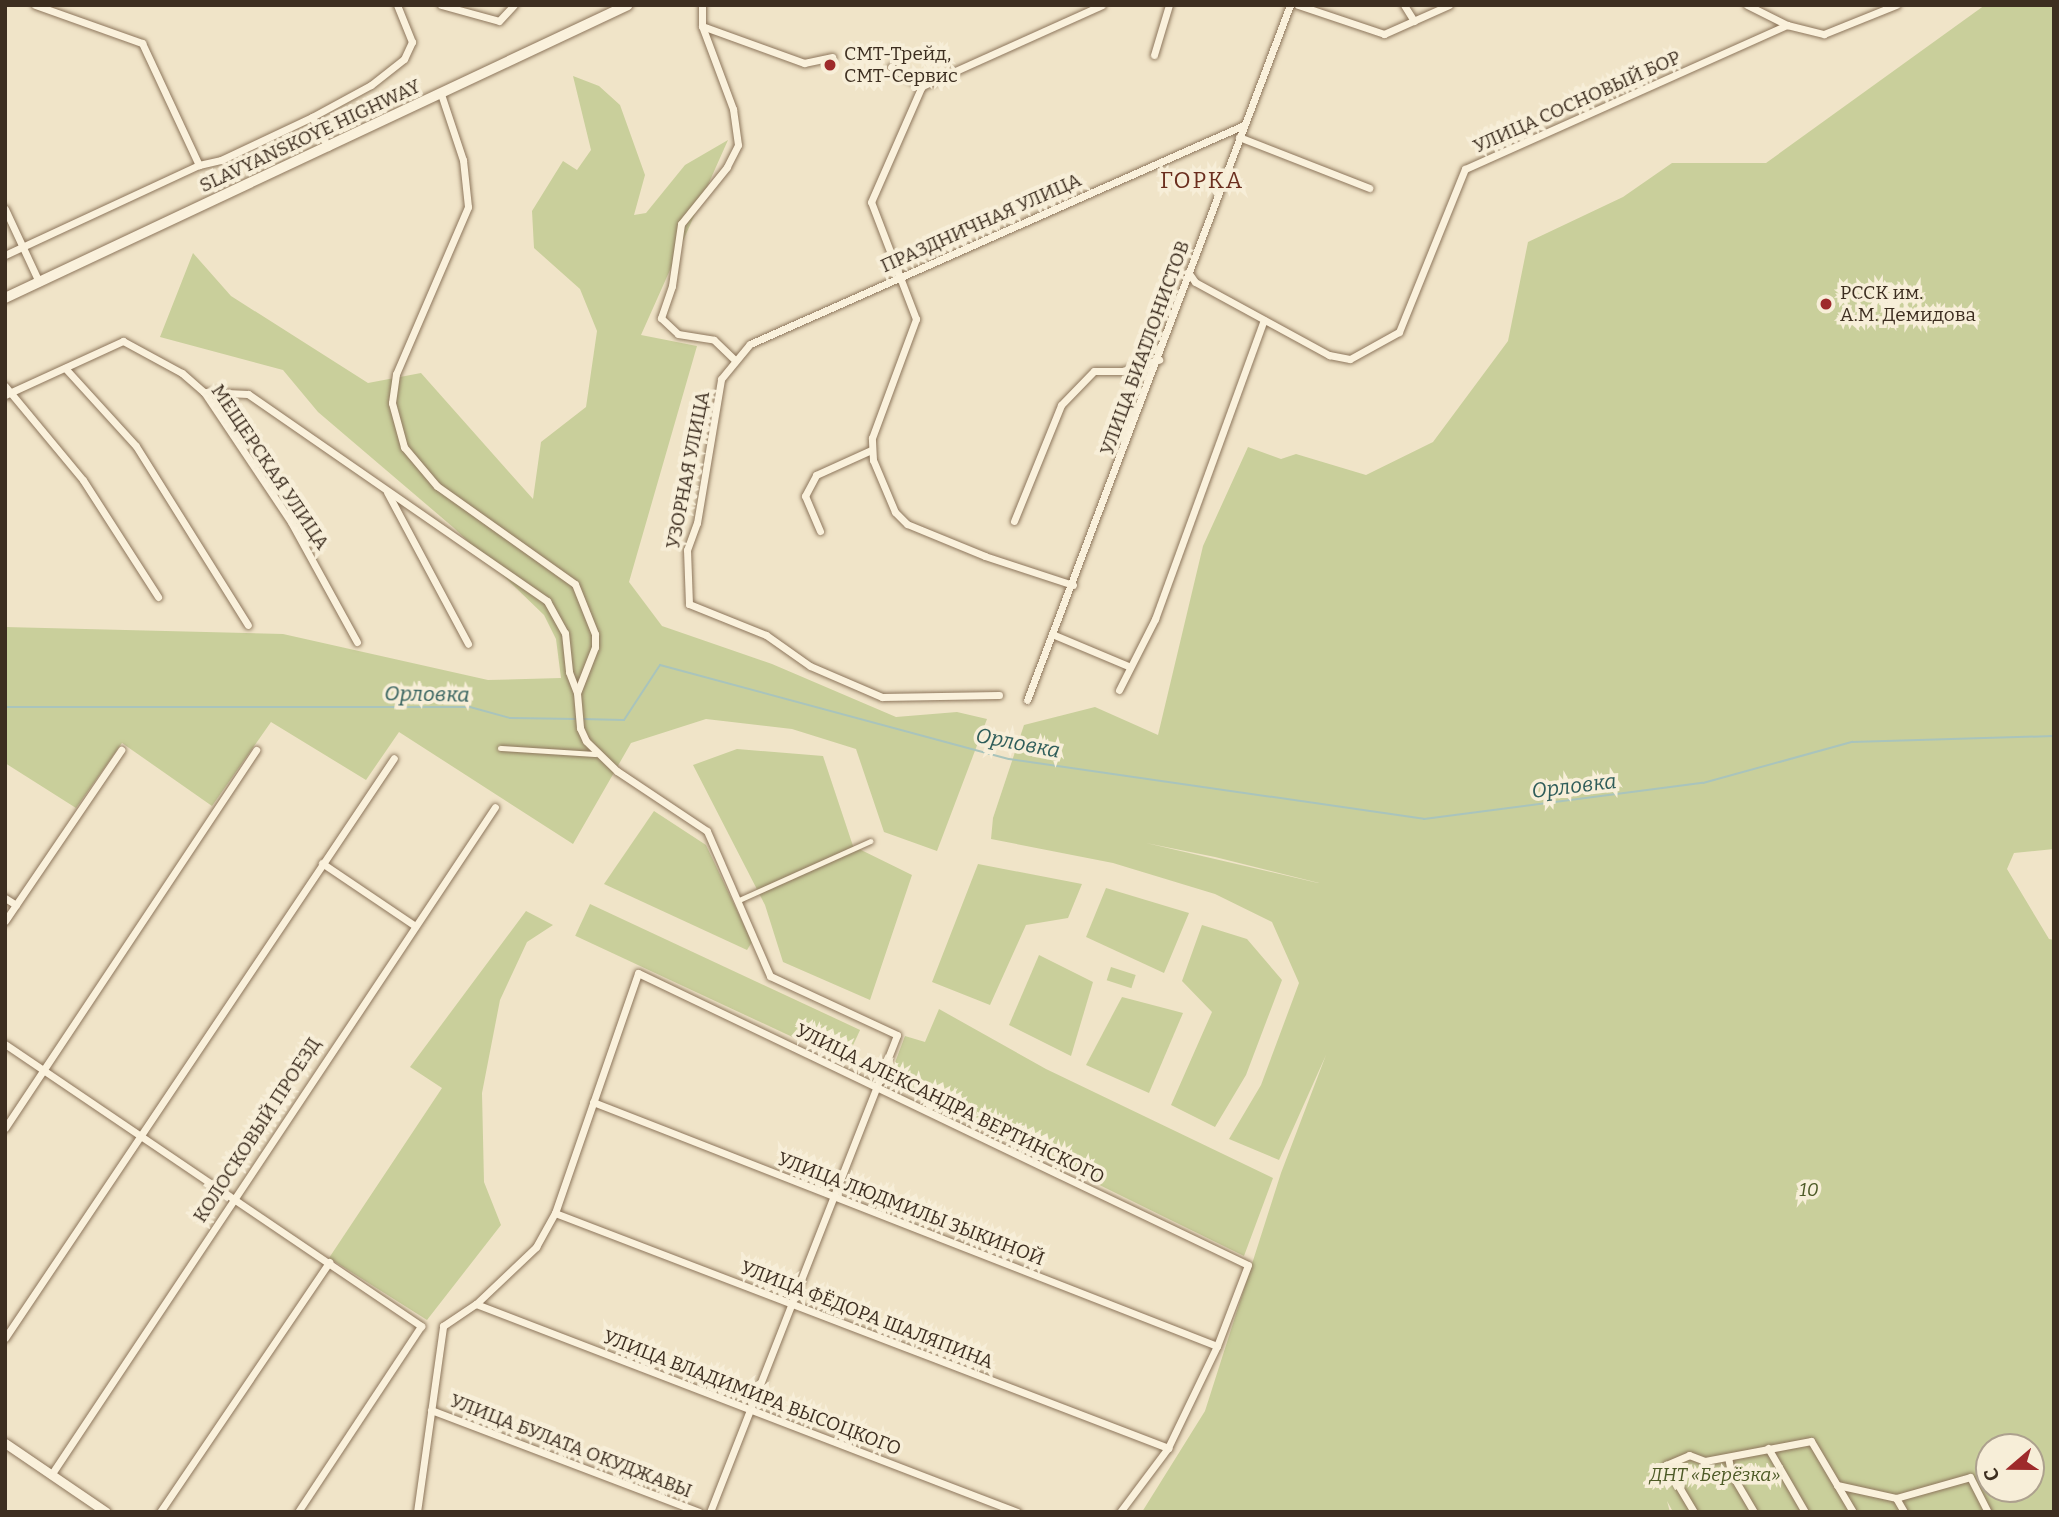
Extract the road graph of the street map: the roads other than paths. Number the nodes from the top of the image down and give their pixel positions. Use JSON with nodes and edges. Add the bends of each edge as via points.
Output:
{"nodes":[{"id":1,"x":34,"y":5,"type":"edge"},
{"id":2,"x":397,"y":5,"type":"edge"},
{"id":3,"x":441,"y":5,"type":"edge"},
{"id":4,"x":513,"y":5,"type":"edge"},
{"id":5,"x":628,"y":5,"type":"edge"},
{"id":6,"x":702,"y":5,"type":"edge"},
{"id":7,"x":1102,"y":5,"type":"edge"},
{"id":8,"x":1168,"y":5,"type":"edge"},
{"id":9,"x":1290,"y":5,"type":"edge"},
{"id":10,"x":1298,"y":5,"type":"edge"},
{"id":11,"x":1404,"y":5,"type":"edge"},
{"id":12,"x":1449,"y":5,"type":"edge"},
{"id":13,"x":1747,"y":5,"type":"edge"},
{"id":14,"x":1896,"y":5,"type":"edge"},
{"id":15,"x":1414,"y":21,"type":"junction"},
{"id":16,"x":1787,"y":25,"type":"junction"},
{"id":17,"x":702,"y":26,"type":"junction"},
{"id":18,"x":1154,"y":55,"type":"dead end"},
{"id":19,"x":832,"y":57,"type":"dead end"},
{"id":20,"x":891,"y":67,"type":"dead end"},
{"id":21,"x":922,"y":86,"type":"junction"},
{"id":22,"x":441,"y":94,"type":"junction"},
{"id":23,"x":312,"y":117,"type":"junction"},
{"id":24,"x":1244,"y":125,"type":"junction"},
{"id":25,"x":1239,"y":137,"type":"junction"},
{"id":26,"x":328,"y":147,"type":"junction"},
{"id":27,"x":199,"y":165,"type":"junction"},
{"id":28,"x":1369,"y":188,"type":"dead end"},
{"id":29,"x":5,"y":209,"type":"edge"},
{"id":30,"x":23,"y":247,"type":"junction"},
{"id":31,"x":5,"y":255,"type":"edge"},
{"id":32,"x":1188,"y":272,"type":"junction"},
{"id":33,"x":902,"y":275,"type":"junction"},
{"id":34,"x":38,"y":282,"type":"junction"},
{"id":35,"x":5,"y":298,"type":"edge"},
{"id":36,"x":1264,"y":320,"type":"junction"},
{"id":37,"x":1159,"y":360,"type":"junction"},
{"id":38,"x":736,"y":361,"type":"junction"},
{"id":39,"x":65,"y":368,"type":"junction"},
{"id":40,"x":7,"y":392,"type":"edge"},
{"id":41,"x":204,"y":393,"type":"junction"},
{"id":42,"x":871,"y":450,"type":"junction"},
{"id":43,"x":385,"y":488,"type":"junction"},
{"id":44,"x":1014,"y":521,"type":"dead end"},
{"id":45,"x":820,"y":531,"type":"dead end"},
{"id":46,"x":1073,"y":585,"type":"junction"},
{"id":47,"x":158,"y":597,"type":"dead end"},
{"id":48,"x":248,"y":625,"type":"dead end"},
{"id":49,"x":1052,"y":634,"type":"junction"},
{"id":50,"x":357,"y":642,"type":"dead end"},
{"id":51,"x":468,"y":644,"type":"dead end"},
{"id":52,"x":1128,"y":666,"type":"junction"},
{"id":53,"x":1119,"y":690,"type":"dead end"},
{"id":54,"x":577,"y":693,"type":"junction"},
{"id":55,"x":999,"y":695,"type":"dead end"},
{"id":56,"x":1027,"y":700,"type":"dead end"},
{"id":57,"x":500,"y":748,"type":"dead end"},
{"id":58,"x":121,"y":750,"type":"dead end"},
{"id":59,"x":256,"y":750,"type":"dead end"},
{"id":60,"x":596,"y":754,"type":"junction"},
{"id":61,"x":394,"y":758,"type":"dead end"},
{"id":62,"x":495,"y":807,"type":"dead end"},
{"id":63,"x":870,"y":841,"type":"dead end"},
{"id":64,"x":322,"y":863,"type":"junction"},
{"id":65,"x":5,"y":898,"type":"edge"},
{"id":66,"x":739,"y":900,"type":"junction"},
{"id":67,"x":16,"y":905,"type":"junction"},
{"id":68,"x":5,"y":921,"type":"edge"},
{"id":69,"x":414,"y":925,"type":"junction"},
{"id":70,"x":5,"y":1044,"type":"edge"},
{"id":71,"x":46,"y":1069,"type":"junction"},
{"id":72,"x":876,"y":1084,"type":"junction"},
{"id":73,"x":593,"y":1102,"type":"junction"},
{"id":74,"x":5,"y":1128,"type":"edge"},
{"id":75,"x":140,"y":1133,"type":"junction"},
{"id":76,"x":833,"y":1195,"type":"junction"},
{"id":77,"x":234,"y":1196,"type":"junction"},
{"id":78,"x":555,"y":1213,"type":"junction"},
{"id":79,"x":329,"y":1262,"type":"junction"},
{"id":80,"x":792,"y":1303,"type":"junction"},
{"id":81,"x":476,"y":1304,"type":"junction"},
{"id":82,"x":5,"y":1338,"type":"edge"},
{"id":83,"x":1217,"y":1346,"type":"junction"},
{"id":84,"x":431,"y":1410,"type":"junction"},
{"id":85,"x":752,"y":1410,"type":"junction"},
{"id":86,"x":5,"y":1443,"type":"edge"},
{"id":87,"x":1168,"y":1448,"type":"junction"},
{"id":88,"x":1768,"y":1448,"type":"junction"},
{"id":89,"x":1728,"y":1457,"type":"junction"},
{"id":90,"x":51,"y":1475,"type":"junction"},
{"id":91,"x":1837,"y":1485,"type":"junction"},
{"id":92,"x":1896,"y":1498,"type":"junction"},
{"id":93,"x":106,"y":1512,"type":"edge"},
{"id":94,"x":160,"y":1512,"type":"edge"},
{"id":95,"x":298,"y":1512,"type":"edge"},
{"id":96,"x":417,"y":1512,"type":"edge"},
{"id":97,"x":699,"y":1512,"type":"edge"},
{"id":98,"x":710,"y":1512,"type":"edge"},
{"id":99,"x":1017,"y":1512,"type":"edge"},
{"id":100,"x":1120,"y":1512,"type":"edge"},
{"id":101,"x":1695,"y":1512,"type":"edge"},
{"id":102,"x":1754,"y":1512,"type":"edge"},
{"id":103,"x":1805,"y":1512,"type":"edge"},
{"id":104,"x":1853,"y":1512,"type":"edge"},
{"id":105,"x":1905,"y":1512,"type":"edge"},
{"id":106,"x":1988,"y":1512,"type":"edge"}],
"edges":[{"from":1,"to":27,"type":"street","via":[[142,43]]},
{"from":2,"to":23,"type":"street","via":[[411,34],[404,59],[370,85]]},
{"from":3,"to":4,"type":"street","via":[[499,21]]},
{"from":5,"to":22,"type":"main road","name":"SLAVYANSKOYE HIGHWAY"},
{"from":6,"to":17,"type":"street"},
{"from":7,"to":21,"type":"street"},
{"from":8,"to":18,"type":"street"},
{"from":9,"to":24,"type":"street","name":"УЛИЦА БИАТЛОНИСТОВ"},
{"from":10,"to":15,"type":"street","via":[[1384,34]]},
{"from":11,"to":15,"type":"street"},
{"from":12,"to":15,"type":"street"},
{"from":13,"to":16,"type":"street"},
{"from":14,"to":16,"type":"street","via":[[1824,34]]},
{"from":16,"to":36,"type":"street","name":"УЛИЦА СОСНОВЫЙ БОР","via":[[1465,169],[1399,332],[1383,344],[1343,360]]},
{"from":17,"to":19,"type":"street","via":[[804,63]]},
{"from":17,"to":38,"type":"street","via":[[733,109],[738,145],[727,167],[681,224],[661,318],[678,334],[714,340]]},
{"from":20,"to":21,"type":"street"},
{"from":21,"to":33,"type":"street","via":[[871,202]]},
{"from":22,"to":26,"type":"main road","name":"SLAVYANSKOYE HIGHWAY"},
{"from":22,"to":54,"type":"street","via":[[463,160],[468,207],[396,374],[392,403],[396,426],[412,460],[429,479],[575,584],[595,634],[595,647]]},
{"from":23,"to":26,"type":"street"},
{"from":23,"to":27,"type":"street","via":[[221,160]]},
{"from":24,"to":25,"type":"street","name":"УЛИЦА БИАТЛОНИСТОВ"},
{"from":24,"to":33,"type":"street","name":"ПРАЗДНИЧНАЯ УЛИЦА"},
{"from":25,"to":28,"type":"street"},
{"from":25,"to":32,"type":"street","name":"УЛИЦА БИАТЛОНИСТОВ"},
{"from":26,"to":34,"type":"main road","name":"SLAVYANSKOYE HIGHWAY"},
{"from":27,"to":30,"type":"street"},
{"from":29,"to":30,"type":"street"},
{"from":30,"to":31,"type":"street"},
{"from":30,"to":34,"type":"street"},
{"from":32,"to":36,"type":"street","name":"УЛИЦА СОСНОВЫЙ БОР","via":[[1195,282]]},
{"from":32,"to":37,"type":"street","name":"УЛИЦА БИАТЛОНИСТОВ"},
{"from":33,"to":38,"type":"street","name":"ПРАЗДНИЧНАЯ УЛИЦА","via":[[750,344]]},
{"from":33,"to":42,"type":"street","via":[[916,319]]},
{"from":34,"to":35,"type":"main road","name":"SLAVYANSKOYE HIGHWAY"},
{"from":36,"to":52,"type":"street","via":[[1155,619]]},
{"from":37,"to":44,"type":"street","via":[[1122,371],[1094,371],[1060,405]]},
{"from":37,"to":46,"type":"street","name":"УЛИЦА БИАТЛОНИСТОВ"},
{"from":38,"to":55,"type":"street","name":"УЗОРНАЯ УЛИЦА","via":[[721,379],[697,523],[687,550],[689,604],[766,635],[810,666],[882,697]]},
{"from":39,"to":40,"type":"street"},
{"from":39,"to":41,"type":"street","name":"МЕЩЕРСКАЯ УЛИЦА","via":[[123,341],[158,356]]},
{"from":39,"to":48,"type":"street","via":[[136,446]]},
{"from":40,"to":47,"type":"street","via":[[83,480]]},
{"from":41,"to":43,"type":"street","via":[[248,394]]},
{"from":41,"to":50,"type":"street","name":"МЕЩЕРСКАЯ УЛИЦА","via":[[292,522]]},
{"from":42,"to":45,"type":"street","via":[[816,475],[805,496]]},
{"from":42,"to":46,"type":"street","via":[[900,519],[985,556]]},
{"from":43,"to":51,"type":"street"},
{"from":43,"to":54,"type":"street","via":[[547,601],[565,633],[569,672]]},
{"from":46,"to":49,"type":"street","name":"УЛИЦА БИАТЛОНИСТОВ"},
{"from":49,"to":52,"type":"street"},
{"from":49,"to":56,"type":"street","name":"УЛИЦА БИАТЛОНИСТОВ"},
{"from":52,"to":53,"type":"street"},
{"from":54,"to":60,"type":"street","via":[[580,728]]},
{"from":57,"to":60,"type":"street"},
{"from":58,"to":67,"type":"street"},
{"from":59,"to":71,"type":"street"},
{"from":60,"to":66,"type":"street","via":[[707,831]]},
{"from":61,"to":64,"type":"street"},
{"from":62,"to":69,"type":"street","name":"КОЛОСКОВЫЙ ПРОЕЗД"},
{"from":63,"to":66,"type":"street"},
{"from":64,"to":69,"type":"street"},
{"from":64,"to":75,"type":"street"},
{"from":65,"to":67,"type":"street"},
{"from":66,"to":72,"type":"street","via":[[770,976],[897,1035]]},
{"from":67,"to":68,"type":"street"},
{"from":69,"to":77,"type":"street","name":"КОЛОСКОВЫЙ ПРОЕЗД"},
{"from":70,"to":71,"type":"street"},
{"from":71,"to":74,"type":"street"},
{"from":71,"to":75,"type":"street"},
{"from":72,"to":73,"type":"street","name":"УЛИЦА АЛЕКСАНДРА ВЕРТИНСКОГО","via":[[638,973]]},
{"from":72,"to":76,"type":"street"},
{"from":72,"to":83,"type":"street","name":"УЛИЦА АЛЕКСАНДРА ВЕРТИНСКОГО","via":[[1248,1265]]},
{"from":73,"to":76,"type":"street","name":"УЛИЦА ЛЮДМИЛЫ ЗЫКИНОЙ"},
{"from":73,"to":78,"type":"street"},
{"from":75,"to":77,"type":"street"},
{"from":75,"to":82,"type":"street"},
{"from":76,"to":80,"type":"street"},
{"from":76,"to":83,"type":"street","name":"УЛИЦА ЛЮДМИЛЫ ЗЫКИНОЙ"},
{"from":77,"to":79,"type":"street"},
{"from":77,"to":90,"type":"street","name":"КОЛОСКОВЫЙ ПРОЕЗД"},
{"from":78,"to":80,"type":"street","name":"УЛИЦА ФЁДОРА ШАЛЯПИНА"},
{"from":78,"to":81,"type":"street","via":[[536,1247]]},
{"from":79,"to":94,"type":"street"},
{"from":79,"to":95,"type":"street","via":[[421,1326]]},
{"from":80,"to":85,"type":"street"},
{"from":80,"to":87,"type":"street","name":"УЛИЦА ФЁДОРА ШАЛЯПИНА"},
{"from":81,"to":84,"type":"street","via":[[443,1326]]},
{"from":81,"to":85,"type":"street","name":"УЛИЦА ВЛАДИМИРА ВЫСОЦКОГО"},
{"from":83,"to":87,"type":"street"},
{"from":84,"to":96,"type":"street"},
{"from":84,"to":97,"type":"street","name":"УЛИЦА БУЛАТА ОКУДЖАВЫ"},
{"from":85,"to":98,"type":"street"},
{"from":85,"to":99,"type":"street","name":"УЛИЦА ВЛАДИМИРА ВЫСОЦКОГО"},
{"from":86,"to":90,"type":"street"},
{"from":87,"to":100,"type":"street"},
{"from":88,"to":89,"type":"street"},
{"from":88,"to":91,"type":"street","via":[[1811,1441]]},
{"from":88,"to":103,"type":"street"},
{"from":89,"to":101,"type":"street","via":[[1704,1461],[1689,1455],[1667,1465]]},
{"from":89,"to":102,"type":"street","via":[[1731,1473]]},
{"from":90,"to":93,"type":"street"},
{"from":91,"to":92,"type":"street"},
{"from":91,"to":104,"type":"street"},
{"from":92,"to":105,"type":"street"},
{"from":92,"to":106,"type":"street","via":[[1970,1477]]}]}
